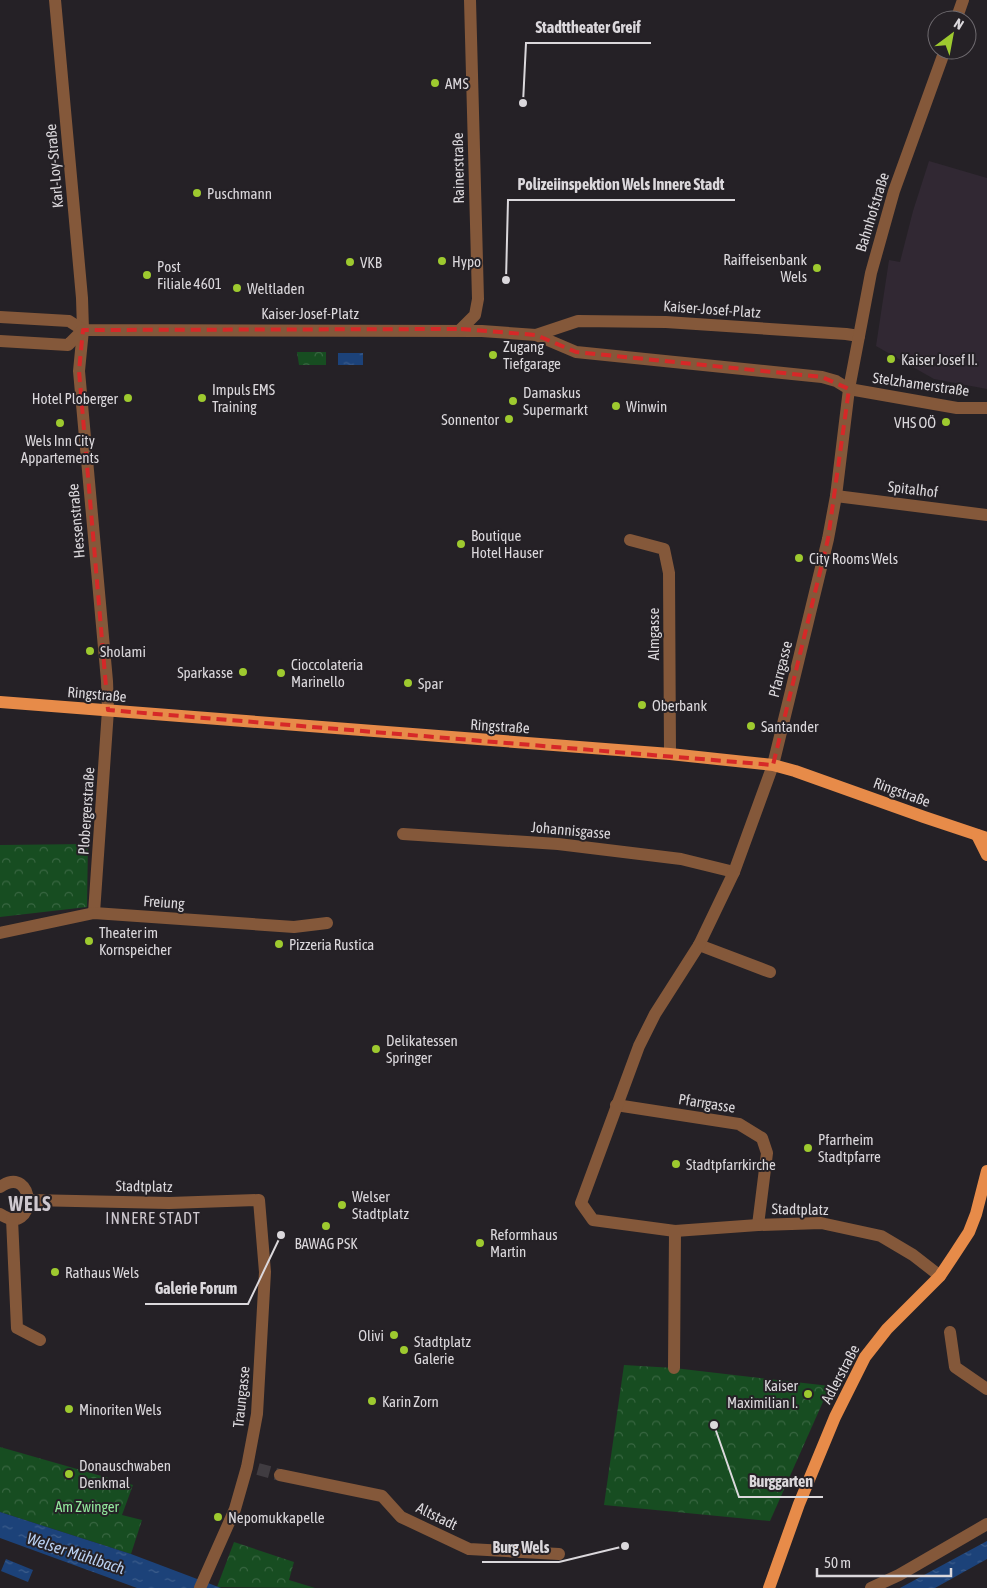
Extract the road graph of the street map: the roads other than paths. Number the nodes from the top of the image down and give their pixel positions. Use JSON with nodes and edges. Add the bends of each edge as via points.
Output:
{"nodes":[{"id":1,"x":55,"y":0,"type":"edge"},
{"id":2,"x":470,"y":0,"type":"edge"},
{"id":3,"x":941,"y":60,"type":"edge"},
{"id":4,"x":0,"y":316,"type":"edge"},
{"id":5,"x":83,"y":330,"type":"junction"},
{"id":6,"x":462,"y":330,"type":"junction"},
{"id":7,"x":536,"y":335,"type":"junction"},
{"id":8,"x":858,"y":336,"type":"junction"},
{"id":9,"x":0,"y":341,"type":"edge"},
{"id":10,"x":849,"y":389,"type":"junction"},
{"id":11,"x":987,"y":408,"type":"edge"},
{"id":12,"x":836,"y":496,"type":"junction"},
{"id":13,"x":987,"y":515,"type":"edge"},
{"id":14,"x":630,"y":540,"type":"dead end"},
{"id":15,"x":0,"y":702,"type":"edge"},
{"id":16,"x":108,"y":710,"type":"junction"},
{"id":17,"x":670,"y":754,"type":"junction"},
{"id":18,"x":773,"y":765,"type":"junction"},
{"id":19,"x":403,"y":834,"type":"dead end"},
{"id":20,"x":982,"y":836,"type":"edge"},
{"id":21,"x":987,"y":854,"type":"edge"},
{"id":22,"x":734,"y":872,"type":"junction"},
{"id":23,"x":94,"y":913,"type":"junction"},
{"id":24,"x":327,"y":923,"type":"dead end"},
{"id":25,"x":0,"y":933,"type":"edge"},
{"id":26,"x":699,"y":945,"type":"junction"},
{"id":27,"x":770,"y":972,"type":"dead end"},
{"id":28,"x":616,"y":1106,"type":"junction"},
{"id":29,"x":987,"y":1171,"type":"edge"},
{"id":30,"x":0,"y":1188,"type":"edge"},
{"id":31,"x":29,"y":1200,"type":"junction"},
{"id":32,"x":259,"y":1200,"type":"joint"},
{"id":33,"x":6,"y":1216,"type":"edge"},
{"id":34,"x":593,"y":1220,"type":"joint"},
{"id":35,"x":758,"y":1225,"type":"junction"},
{"id":36,"x":675,"y":1231,"type":"junction"},
{"id":37,"x":940,"y":1276,"type":"junction"},
{"id":38,"x":950,"y":1332,"type":"dead end"},
{"id":39,"x":40,"y":1340,"type":"dead end"},
{"id":40,"x":674,"y":1368,"type":"dead end"},
{"id":41,"x":987,"y":1389,"type":"edge"},
{"id":42,"x":280,"y":1475,"type":"tunnel mouth"},
{"id":43,"x":987,"y":1524,"type":"edge"},
{"id":44,"x":559,"y":1554,"type":"dead end"},
{"id":45,"x":202,"y":1585,"type":"edge"},
{"id":46,"x":769,"y":1588,"type":"edge"},
{"id":47,"x":871,"y":1588,"type":"edge"}],
"edges":[{"from":1,"to":5,"type":"street","name":"Karl-Loy-Straße"},
{"from":2,"to":6,"type":"street","name":"Rainerstraße","via":[[478,298],[475,315]]},
{"from":3,"to":8,"type":"street","name":"Bahnhofstraße","via":[[894,190]]},
{"from":4,"to":5,"type":"street","name":"Kaiser-Josef-Platz","via":[[69,321]]},
{"from":5,"to":6,"type":"street","name":"Kaiser-Josef-Platz"},
{"from":5,"to":9,"type":"street","via":[[68,345]]},
{"from":5,"to":16,"type":"street","name":"Hessenstraße","via":[[79,371]]},
{"from":6,"to":7,"type":"street","name":"Kaiser-Josef-Platz"},
{"from":7,"to":8,"type":"street","name":"Kaiser-Josef-Platz","via":[[578,321],[666,322]]},
{"from":7,"to":10,"type":"street","name":"Kaiser-Josef-Platz","via":[[576,352],[822,377]]},
{"from":8,"to":10,"type":"street","name":"Bahnhofstraße"},
{"from":10,"to":11,"type":"street","name":"Stelzhamerstraße","via":[[957,408]]},
{"from":10,"to":12,"type":"street","name":"Pfarrgasse"},
{"from":12,"to":13,"type":"street","name":"Spitalhof"},
{"from":12,"to":18,"type":"street","name":"Pfarrgasse"},
{"from":14,"to":17,"type":"street","name":"Almgasse","via":[[664,549],[669,573]]},
{"from":15,"to":16,"type":"main road","name":"Ringstraße"},
{"from":16,"to":17,"type":"main road","name":"Ringstraße"},
{"from":16,"to":23,"type":"street","name":"Plobergerstraße"},
{"from":17,"to":18,"type":"main road","name":"Ringstraße"},
{"from":18,"to":20,"type":"main road","name":"Ringstraße"},
{"from":18,"to":22,"type":"street","name":"Pfarrgasse"},
{"from":19,"to":22,"type":"street","name":"Johannisgasse","via":[[567,845],[681,859]]},
{"from":20,"to":21,"type":"main road"},
{"from":22,"to":26,"type":"street","name":"Pfarrgasse"},
{"from":23,"to":24,"type":"street","name":"Freiung","via":[[294,927]]},
{"from":23,"to":25,"type":"street","name":"Freiung"},
{"from":26,"to":27,"type":"street"},
{"from":26,"to":28,"type":"street","name":"Pfarrgasse","via":[[655,1014]]},
{"from":28,"to":34,"type":"street","name":"Pfarrgasse","via":[[581,1203]]},
{"from":28,"to":35,"type":"street","name":"Pfarrgasse","via":[[739,1124],[762,1138],[767,1153]]},
{"from":29,"to":37,"type":"main road","name":"Adlerstraße","via":[[969,1232]]},
{"from":30,"to":31,"type":"street","via":[[8,1183],[20,1185]]},
{"from":31,"to":32,"type":"street","name":"Stadtplatz","via":[[169,1203]]},
{"from":31,"to":33,"type":"street","via":[[26,1211],[17,1218]]},
{"from":32,"to":45,"type":"street","name":"Traungasse","via":[[266,1272],[252,1468]]},
{"from":33,"to":39,"type":"street","via":[[18,1328]]},
{"from":34,"to":36,"type":"street","name":"Stadtplatz"},
{"from":35,"to":36,"type":"street","name":"Stadtplatz"},
{"from":35,"to":37,"type":"street","name":"Stadtplatz","via":[[821,1223],[881,1236]]},
{"from":36,"to":40,"type":"street"},
{"from":37,"to":46,"type":"main road","name":"Adlerstraße","via":[[865,1356],[835,1417]]},
{"from":38,"to":41,"type":"street","via":[[955,1367]]},
{"from":42,"to":44,"type":"street","name":"Altstadt","via":[[382,1496],[401,1517],[469,1549]]},
{"from":43,"to":47,"type":"street"}]}
